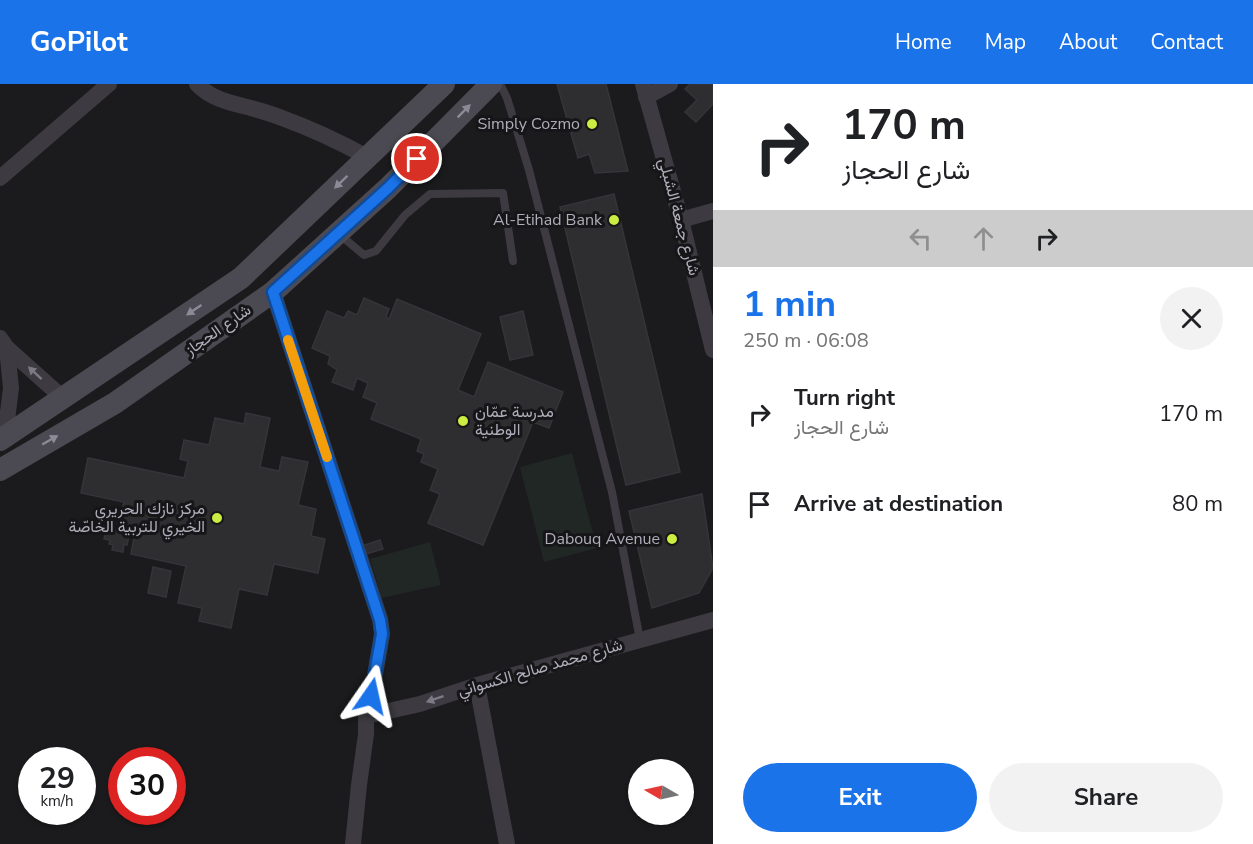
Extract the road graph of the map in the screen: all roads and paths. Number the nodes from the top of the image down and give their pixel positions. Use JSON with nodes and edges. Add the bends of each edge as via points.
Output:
{"nodes":[{"id":1,"x":197,"y":84,"type":"edge"},
{"id":2,"x":444,"y":84,"type":"edge"},
{"id":3,"x":491,"y":84,"type":"edge"},
{"id":4,"x":501,"y":84,"type":"edge"},
{"id":5,"x":669,"y":84,"type":"edge"},
{"id":6,"x":106,"y":85,"type":"edge"},
{"id":7,"x":645,"y":91,"type":"edge"},
{"id":8,"x":367,"y":157,"type":"junction"},
{"id":9,"x":0,"y":178,"type":"edge"},
{"id":10,"x":713,"y":211,"type":"edge"},
{"id":11,"x":681,"y":220,"type":"junction"},
{"id":12,"x":338,"y":233,"type":"junction"},
{"id":13,"x":513,"y":261,"type":"dead end"},
{"id":14,"x":273,"y":292,"type":"junction"},
{"id":15,"x":4,"y":343,"type":"edge"},
{"id":16,"x":713,"y":350,"type":"edge"},
{"id":17,"x":63,"y":398,"type":"junction"},
{"id":18,"x":3,"y":438,"type":"edge"},
{"id":19,"x":0,"y":470,"type":"edge"},
{"id":20,"x":713,"y":620,"type":"edge"},
{"id":21,"x":640,"y":640,"type":"junction"},
{"id":22,"x":477,"y":685,"type":"junction"},
{"id":23,"x":366,"y":716,"type":"junction"},
{"id":24,"x":503,"y":843,"type":"edge"},
{"id":25,"x":353,"y":844,"type":"edge"}],
"edges":[{"from":1,"to":8,"type":"street","via":[[224,101],[280,117]]},
{"from":2,"to":8,"type":"main road","name":"شارع الحجاز"},
{"from":12,"to":3,"type":"main road","name":"شارع الحجاز","one_way":true},
{"from":4,"to":21,"type":"lane","via":[[529,170],[612,492]]},
{"from":5,"to":7,"type":"street"},
{"from":6,"to":9,"type":"street"},
{"from":7,"to":11,"type":"street","name":"شارع جمعة الشبلي"},
{"from":8,"to":17,"type":"main road","name":"شارع الحجاز","one_way":true,"via":[[241,278]]},
{"from":10,"to":11,"type":"street"},
{"from":11,"to":16,"type":"street","name":"شارع جمعة الشبلي"},
{"from":12,"to":13,"type":"lane","via":[[364,255],[376,251],[405,215],[430,194],[503,193]]},
{"from":12,"to":14,"type":"main road","name":"شارع الحجاز"},
{"from":19,"to":14,"type":"main road","name":"شارع الحجاز","one_way":true,"via":[[115,403]]},
{"from":14,"to":23,"type":"street","via":[[380,620],[382,634]]},
{"from":17,"to":15,"type":"street","one_way":true},
{"from":15,"to":18,"type":"street","via":[[11,388]]},
{"from":17,"to":18,"type":"main road","name":"شارع الحجاز"},
{"from":20,"to":21,"type":"street","name":"شارع محمد صالح الكسواني"},
{"from":21,"to":22,"type":"street","name":"شارع محمد صالح الكسواني"},
{"from":22,"to":23,"type":"street","name":"شارع محمد صالح الكسواني","one_way":true},
{"from":22,"to":24,"type":"street"},
{"from":23,"to":25,"type":"street"}]}
